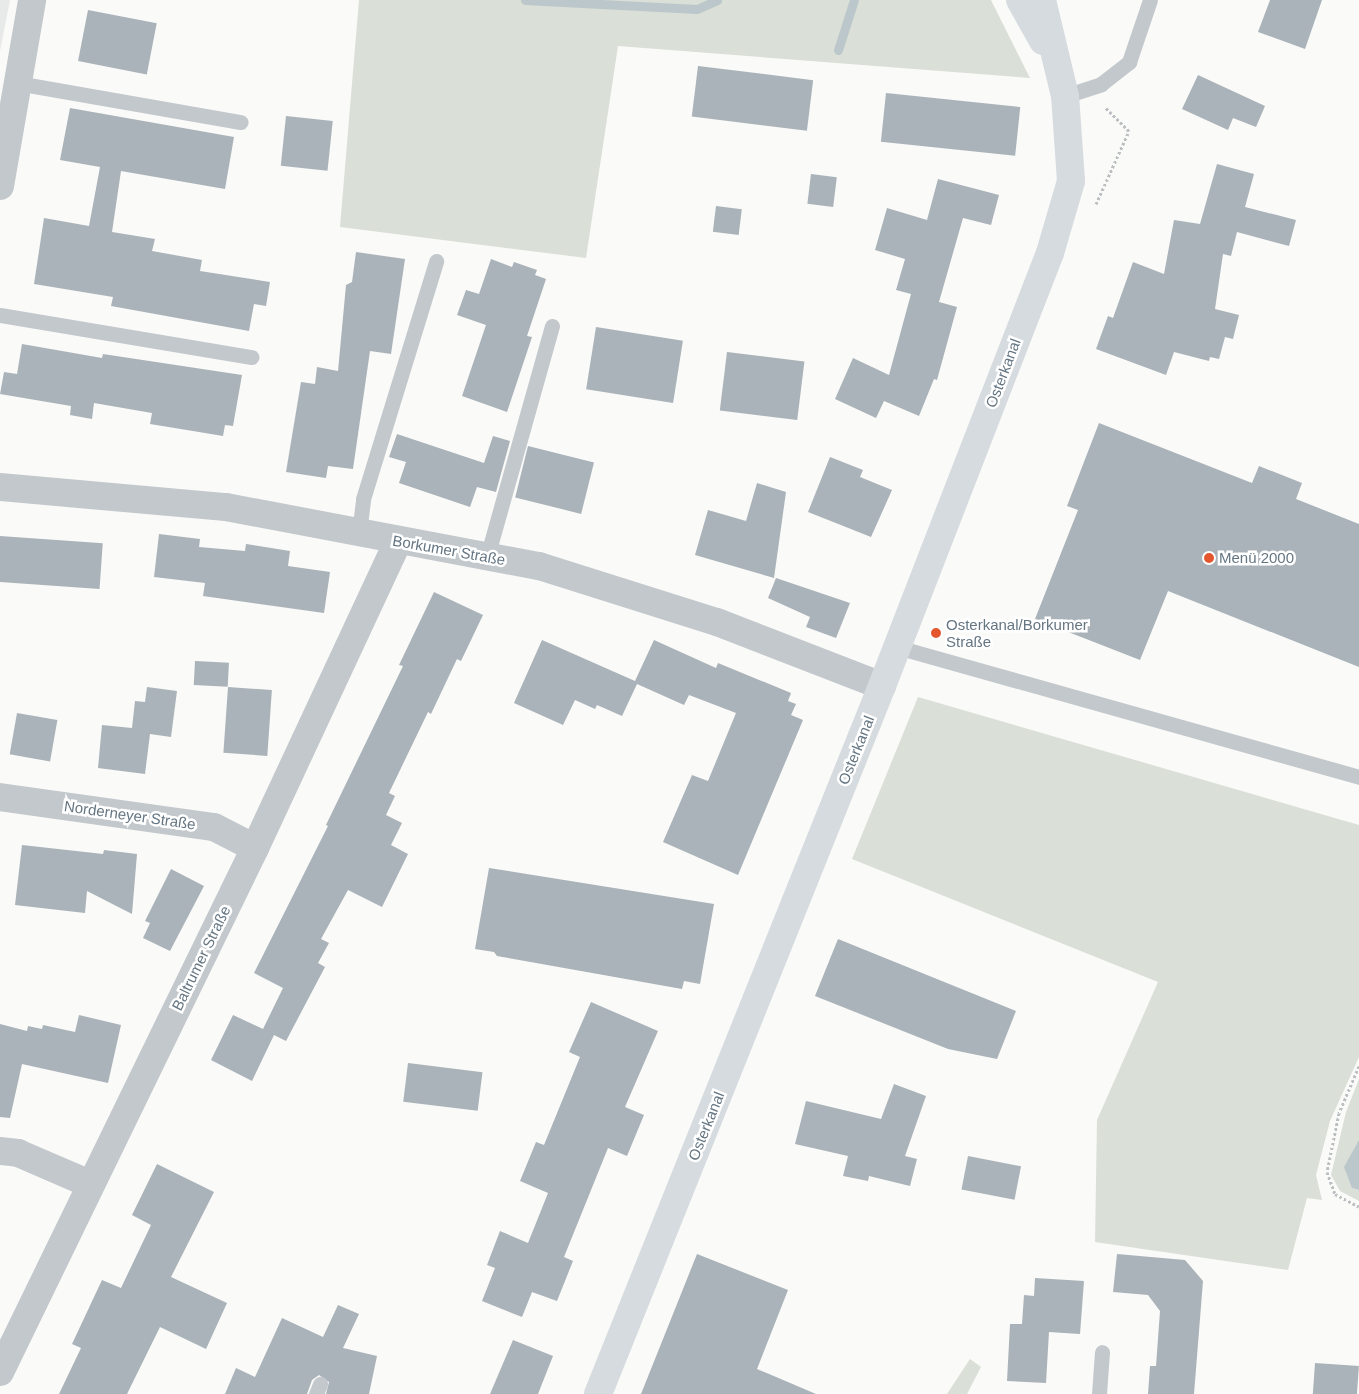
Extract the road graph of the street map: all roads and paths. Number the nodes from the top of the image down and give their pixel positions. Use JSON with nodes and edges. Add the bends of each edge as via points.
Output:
{"nodes":[{"id":1,"x":32,"y":0,"type":"edge"},
{"id":2,"x":1020,"y":0,"type":"edge"},
{"id":3,"x":1042,"y":0,"type":"edge"},
{"id":4,"x":1150,"y":0,"type":"edge"},
{"id":5,"x":1056,"y":64,"type":"junction"},
{"id":6,"x":18,"y":83,"type":"junction"},
{"id":7,"x":1065,"y":96,"type":"junction"},
{"id":8,"x":241,"y":122,"type":"dead end"},
{"id":9,"x":0,"y":186,"type":"edge"},
{"id":10,"x":436,"y":261,"type":"dead end"},
{"id":11,"x":0,"y":315,"type":"edge"},
{"id":12,"x":552,"y":326,"type":"dead end"},
{"id":13,"x":252,"y":357,"type":"dead end"},
{"id":14,"x":0,"y":487,"type":"edge"},
{"id":15,"x":359,"y":533,"type":"junction"},
{"id":16,"x":398,"y":541,"type":"junction"},
{"id":17,"x":487,"y":557,"type":"junction"},
{"id":18,"x":897,"y":647,"type":"junction"},
{"id":19,"x":882,"y":686,"type":"junction"},
{"id":20,"x":1359,"y":777,"type":"edge"},
{"id":21,"x":0,"y":797,"type":"edge"},
{"id":22,"x":255,"y":848,"type":"junction"},
{"id":23,"x":1359,"y":1066,"type":"edge"},
{"id":24,"x":0,"y":1151,"type":"edge"},
{"id":25,"x":90,"y":1184,"type":"junction"},
{"id":26,"x":1359,"y":1207,"type":"edge"},
{"id":27,"x":1102,"y":1352,"type":"dead end"},
{"id":28,"x":0,"y":1372,"type":"edge"},
{"id":29,"x":598,"y":1394,"type":"edge"},
{"id":30,"x":1099,"y":1394,"type":"edge"}],
"edges":[{"from":1,"to":6,"type":"street"},
{"from":2,"to":5,"type":"main road","name":"Osterkanal"},
{"from":3,"to":5,"type":"main road","name":"Osterkanal"},
{"from":4,"to":7,"type":"lane","via":[[1129,62],[1101,84]]},
{"from":5,"to":7,"type":"main road","name":"Osterkanal"},
{"from":6,"to":8,"type":"lane"},
{"from":6,"to":9,"type":"street"},
{"from":7,"to":18,"type":"main road","name":"Osterkanal","via":[[1072,181],[1050,252]]},
{"from":10,"to":15,"type":"lane","via":[[363,499]]},
{"from":11,"to":13,"type":"lane"},
{"from":12,"to":17,"type":"lane"},
{"from":14,"to":15,"type":"street","name":"Borkumer Straße","via":[[226,507]]},
{"from":15,"to":16,"type":"street","name":"Borkumer Straße"},
{"from":16,"to":17,"type":"street","name":"Borkumer Straße"},
{"from":16,"to":22,"type":"street","name":"Baltrumer Straße"},
{"from":17,"to":19,"type":"street","name":"Borkumer Straße","via":[[539,566],[717,622]]},
{"from":18,"to":19,"type":"main road","name":"Osterkanal"},
{"from":18,"to":20,"type":"lane"},
{"from":19,"to":29,"type":"main road","name":"Osterkanal"},
{"from":21,"to":22,"type":"street","name":"Norderneyer Straße","via":[[214,827]]},
{"from":22,"to":25,"type":"street","name":"Baltrumer Straße"},
{"from":23,"to":26,"type":"path","via":[[1339,1113],[1326,1172],[1336,1194]]},
{"from":24,"to":25,"type":"street","via":[[18,1154]]},
{"from":25,"to":28,"type":"street","name":"Baltrumer Straße"},
{"from":27,"to":30,"type":"lane"}]}
